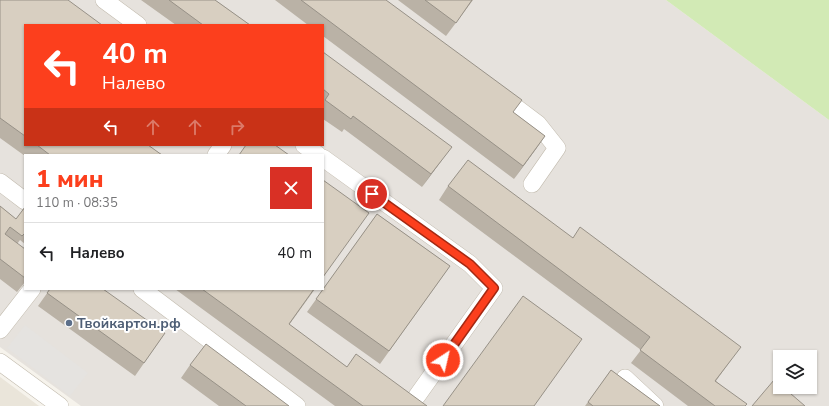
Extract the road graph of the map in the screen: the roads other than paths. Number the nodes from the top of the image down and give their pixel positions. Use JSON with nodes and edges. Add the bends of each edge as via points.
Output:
{"nodes":[{"id":1,"x":104,"y":0,"type":"edge"},
{"id":2,"x":137,"y":24,"type":"edge"},
{"id":3,"x":482,"y":83,"type":"edge"},
{"id":4,"x":305,"y":146,"type":"edge"},
{"id":5,"x":317,"y":154,"type":"edge"},
{"id":6,"x":324,"y":159,"type":"edge"},
{"id":7,"x":0,"y":182,"type":"edge"},
{"id":8,"x":532,"y":184,"type":"dead end"},
{"id":9,"x":24,"y":200,"type":"edge"},
{"id":10,"x":31,"y":290,"type":"edge"},
{"id":11,"x":143,"y":290,"type":"edge"},
{"id":12,"x":0,"y":330,"type":"edge"},
{"id":13,"x":0,"y":362,"type":"edge"},
{"id":14,"x":625,"y":378,"type":"edge"},
{"id":15,"x":417,"y":396,"type":"dead end"},
{"id":16,"x":60,"y":406,"type":"edge"},
{"id":17,"x":297,"y":406,"type":"edge"},
{"id":18,"x":655,"y":406,"type":"edge"}],
"edges":[{"from":1,"to":2,"type":"street"},
{"from":3,"to":8,"type":"street","via":[[538,124],[557,148]]},
{"from":4,"to":5,"type":"street"},
{"from":6,"to":15,"type":"street","via":[[470,264],[494,288]]},
{"from":7,"to":9,"type":"street"},
{"from":10,"to":12,"type":"street"},
{"from":11,"to":17,"type":"street"},
{"from":13,"to":16,"type":"street"},
{"from":14,"to":18,"type":"street"}]}
